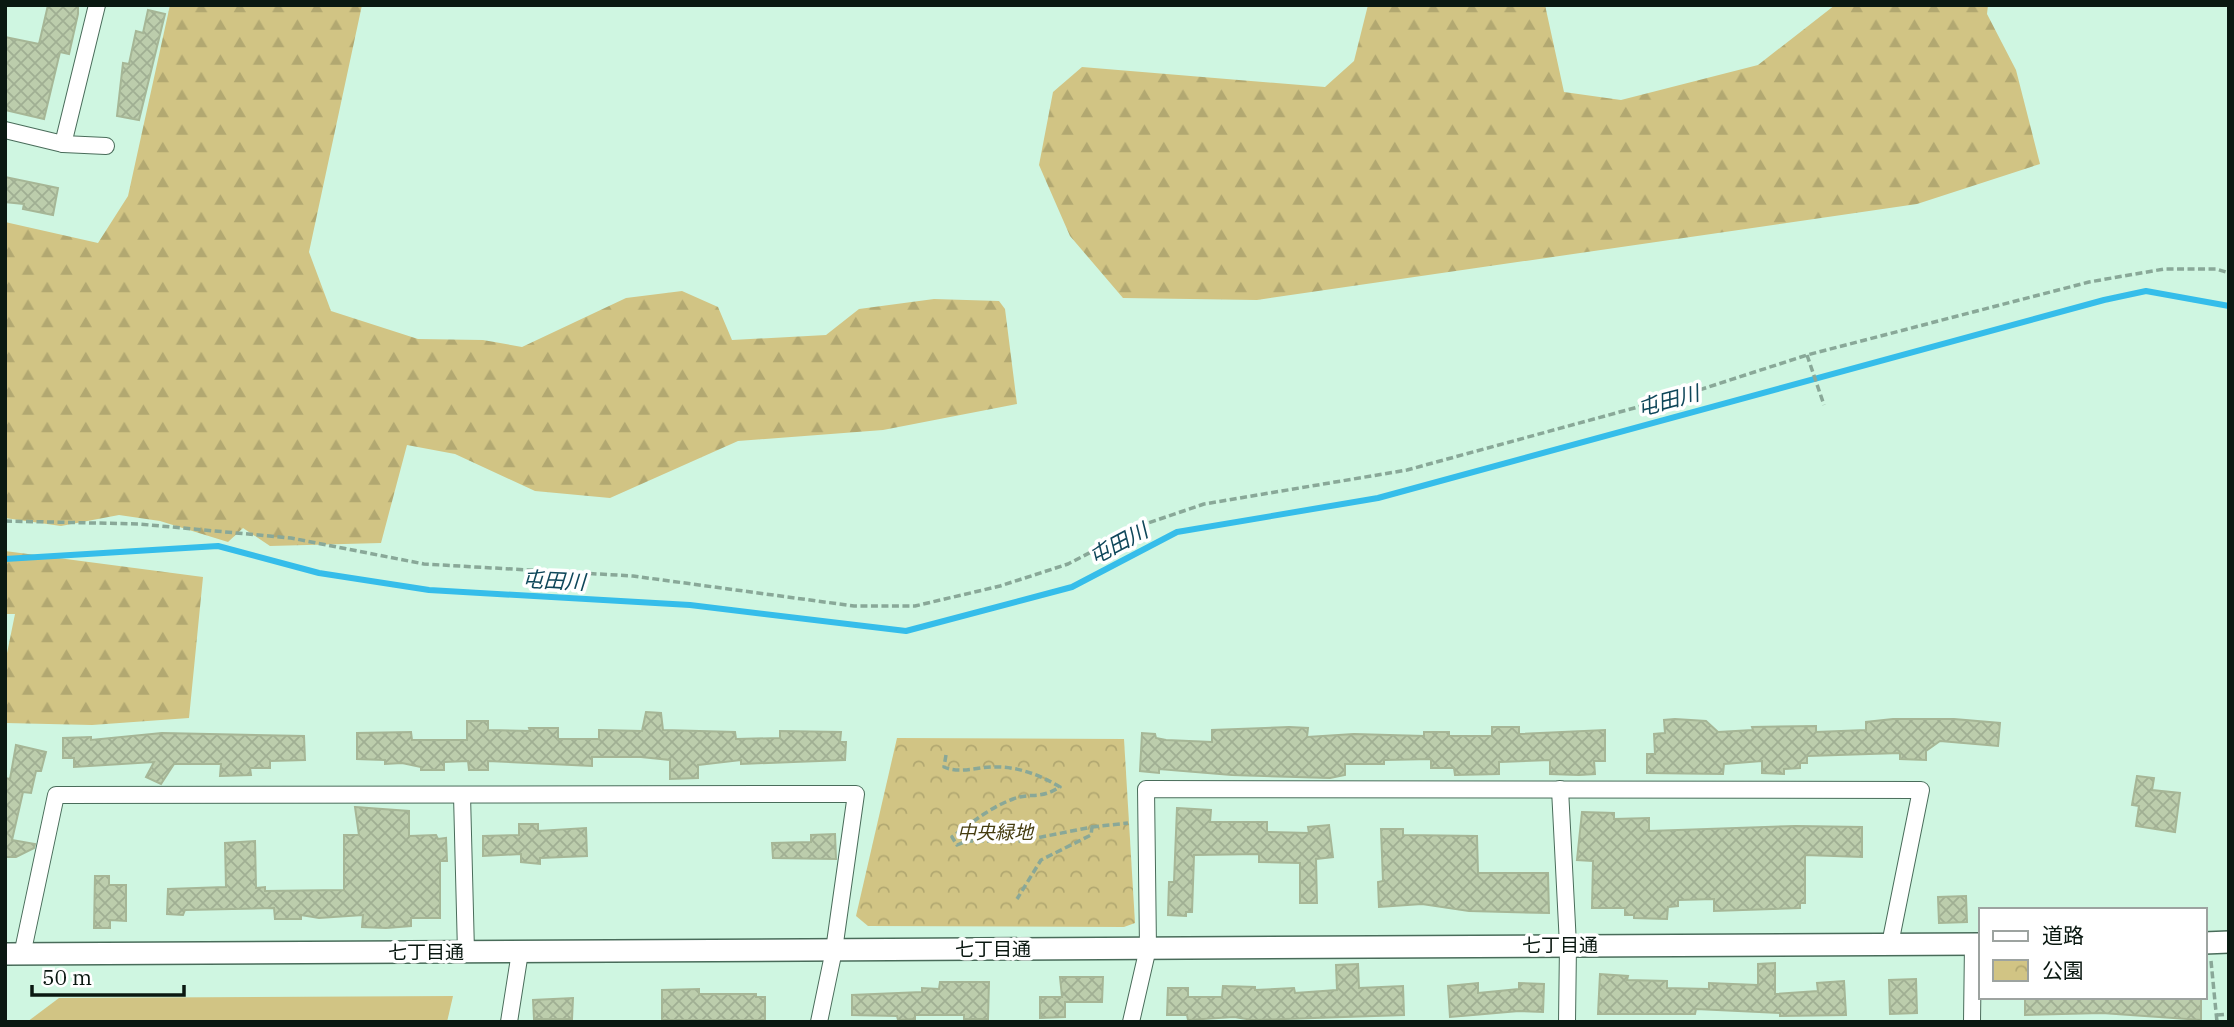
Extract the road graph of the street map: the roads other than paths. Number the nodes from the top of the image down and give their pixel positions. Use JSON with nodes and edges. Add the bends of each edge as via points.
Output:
{"nodes":[{"id":1,"x":97,"y":5,"type":"edge"},
{"id":2,"x":5,"y":130,"type":"edge"},
{"id":3,"x":63,"y":144,"type":"junction"},
{"id":4,"x":106,"y":146,"type":"dead end"},
{"id":5,"x":1560,"y":789,"type":"junction"},
{"id":6,"x":462,"y":794,"type":"junction"},
{"id":7,"x":2229,"y":943,"type":"edge"},
{"id":8,"x":1890,"y":944,"type":"junction"},
{"id":9,"x":1976,"y":944,"type":"edge"},
{"id":10,"x":1568,"y":945,"type":"junction"},
{"id":11,"x":1148,"y":948,"type":"junction"},
{"id":12,"x":834,"y":950,"type":"junction"},
{"id":13,"x":2208,"y":950,"type":"edge"},
{"id":14,"x":466,"y":952,"type":"junction"},
{"id":15,"x":520,"y":952,"type":"junction"},
{"id":16,"x":14,"y":954,"type":"edge"},
{"id":17,"x":509,"y":1022,"type":"edge"},
{"id":18,"x":819,"y":1022,"type":"edge"},
{"id":19,"x":1132,"y":1022,"type":"edge"},
{"id":20,"x":1567,"y":1022,"type":"edge"},
{"id":21,"x":1972,"y":1022,"type":"edge"}],
"edges":[{"from":1,"to":3,"type":"street"},
{"from":2,"to":3,"type":"street"},
{"from":3,"to":4,"type":"street"},
{"from":5,"to":8,"type":"street","via":[[1921,790]]},
{"from":5,"to":10,"type":"street"},
{"from":5,"to":11,"type":"street","via":[[1146,789]]},
{"from":6,"to":12,"type":"street","via":[[856,794]]},
{"from":6,"to":14,"type":"street"},
{"from":6,"to":16,"type":"street","via":[[56,795]]},
{"from":7,"to":13,"type":"street"},
{"from":8,"to":9,"type":"street","name":"七丁目通"},
{"from":8,"to":10,"type":"street","name":"七丁目通"},
{"from":9,"to":21,"type":"street"},
{"from":10,"to":11,"type":"street","name":"七丁目通"},
{"from":10,"to":20,"type":"street"},
{"from":11,"to":12,"type":"street","name":"七丁目通"},
{"from":11,"to":19,"type":"street"},
{"from":12,"to":15,"type":"street","name":"七丁目通"},
{"from":12,"to":18,"type":"street"},
{"from":14,"to":15,"type":"street","name":"七丁目通"},
{"from":14,"to":16,"type":"street","name":"七丁目通"},
{"from":15,"to":17,"type":"street"}]}
